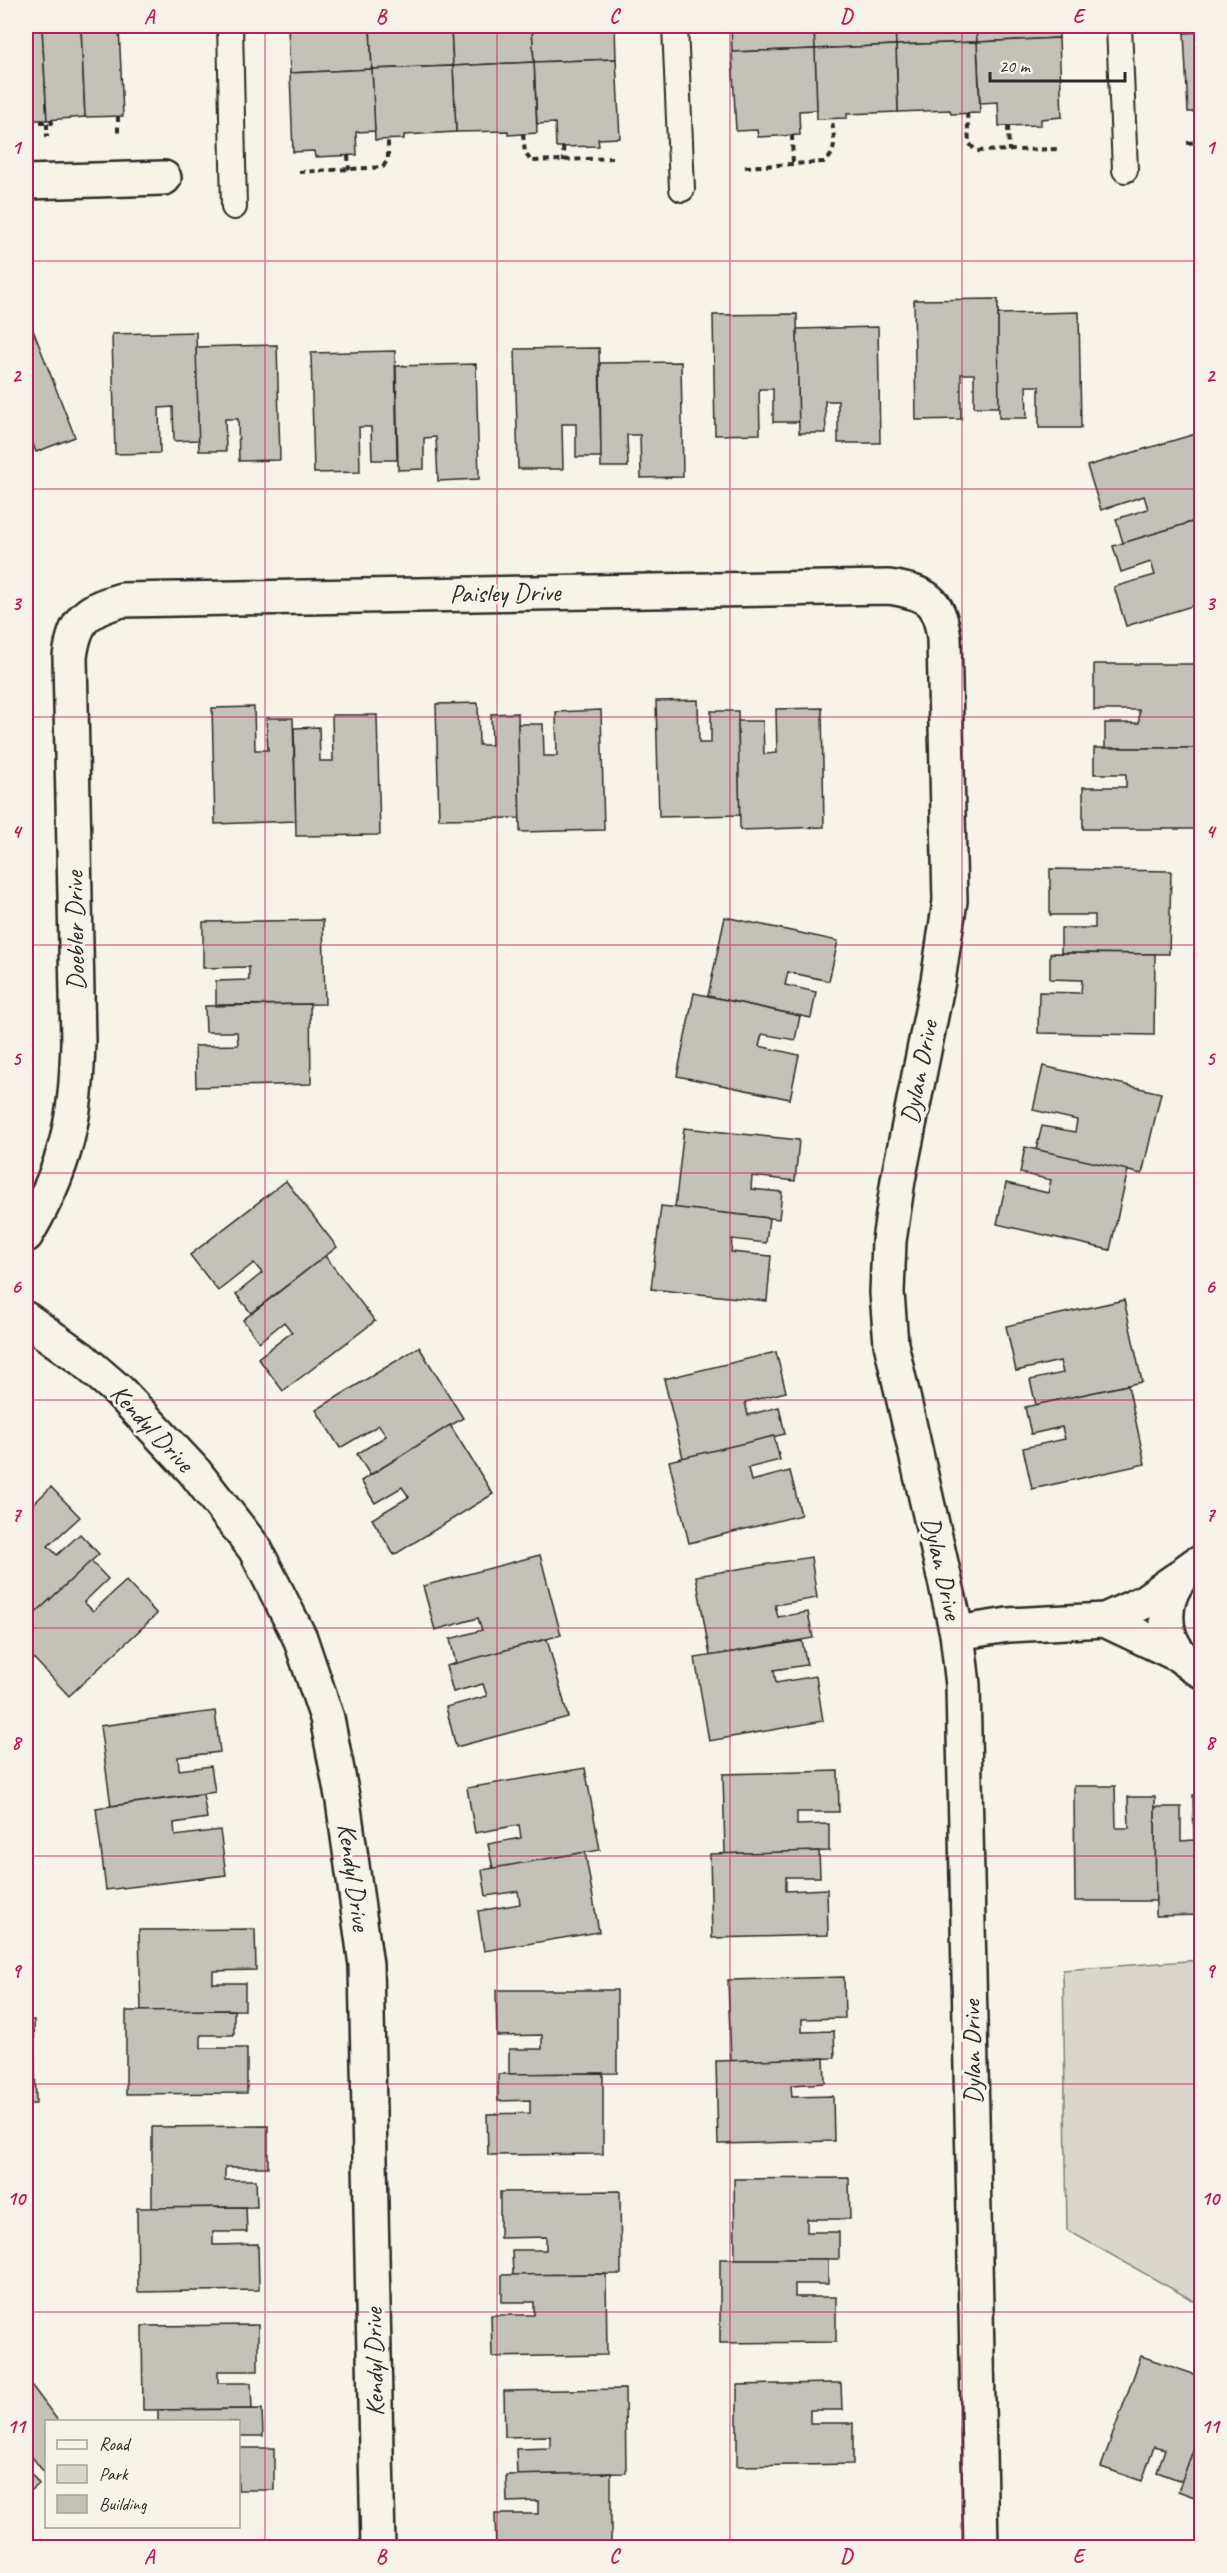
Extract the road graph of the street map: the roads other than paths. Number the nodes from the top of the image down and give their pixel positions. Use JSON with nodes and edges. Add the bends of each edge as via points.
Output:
{"nodes":[{"id":1,"x":230,"y":26,"type":"edge"},
{"id":2,"x":675,"y":26,"type":"edge"},
{"id":3,"x":1119,"y":26,"type":"edge"},
{"id":4,"x":1125,"y":170,"type":"dead end"},
{"id":5,"x":164,"y":178,"type":"dead end"},
{"id":6,"x":26,"y":182,"type":"edge"},
{"id":7,"x":681,"y":189,"type":"dead end"},
{"id":8,"x":234,"y":207,"type":"dead end"},
{"id":9,"x":932,"y":600,"type":"joint"},
{"id":10,"x":81,"y":620,"type":"joint"},
{"id":11,"x":26,"y":1235,"type":"edge"},
{"id":12,"x":26,"y":1319,"type":"edge"},
{"id":13,"x":1189,"y":1570,"type":"edge"},
{"id":14,"x":1106,"y":1620,"type":"junction"},
{"id":15,"x":957,"y":1633,"type":"junction"},
{"id":16,"x":1190,"y":1663,"type":"edge"},
{"id":17,"x":378,"y":2547,"type":"edge"},
{"id":18,"x":981,"y":2547,"type":"edge"}],
"edges":[{"from":1,"to":8,"type":"lane"},
{"from":2,"to":7,"type":"lane"},
{"from":3,"to":4,"type":"lane"},
{"from":5,"to":6,"type":"street"},
{"from":9,"to":10,"type":"street","name":"Paisley Drive","via":[[911,590],[889,587],[122,600],[101,606]]},
{"from":9,"to":15,"type":"street","name":"Dylan Drive","via":[[942,617],[944,638],[950,901],[898,1180],[889,1241],[887,1293],[891,1344]]},
{"from":10,"to":11,"type":"street","name":"Doebler Drive","via":[[73,635],[70,657],[76,1083],[70,1126],[57,1168]]},
{"from":12,"to":17,"type":"street","name":"Kendyl Drive","via":[[119,1391],[194,1471],[255,1549],[300,1638],[327,1718],[366,1965]]},
{"from":13,"to":14,"type":"street","via":[[1144,1602]]},
{"from":13,"to":16,"type":"street","via":[[1168,1597],[1165,1617],[1169,1638]]},
{"from":14,"to":15,"type":"street","via":[[1008,1625]]},
{"from":14,"to":16,"type":"street"},
{"from":15,"to":18,"type":"street","name":"Dylan Drive","via":[[966,1772]]}]}
